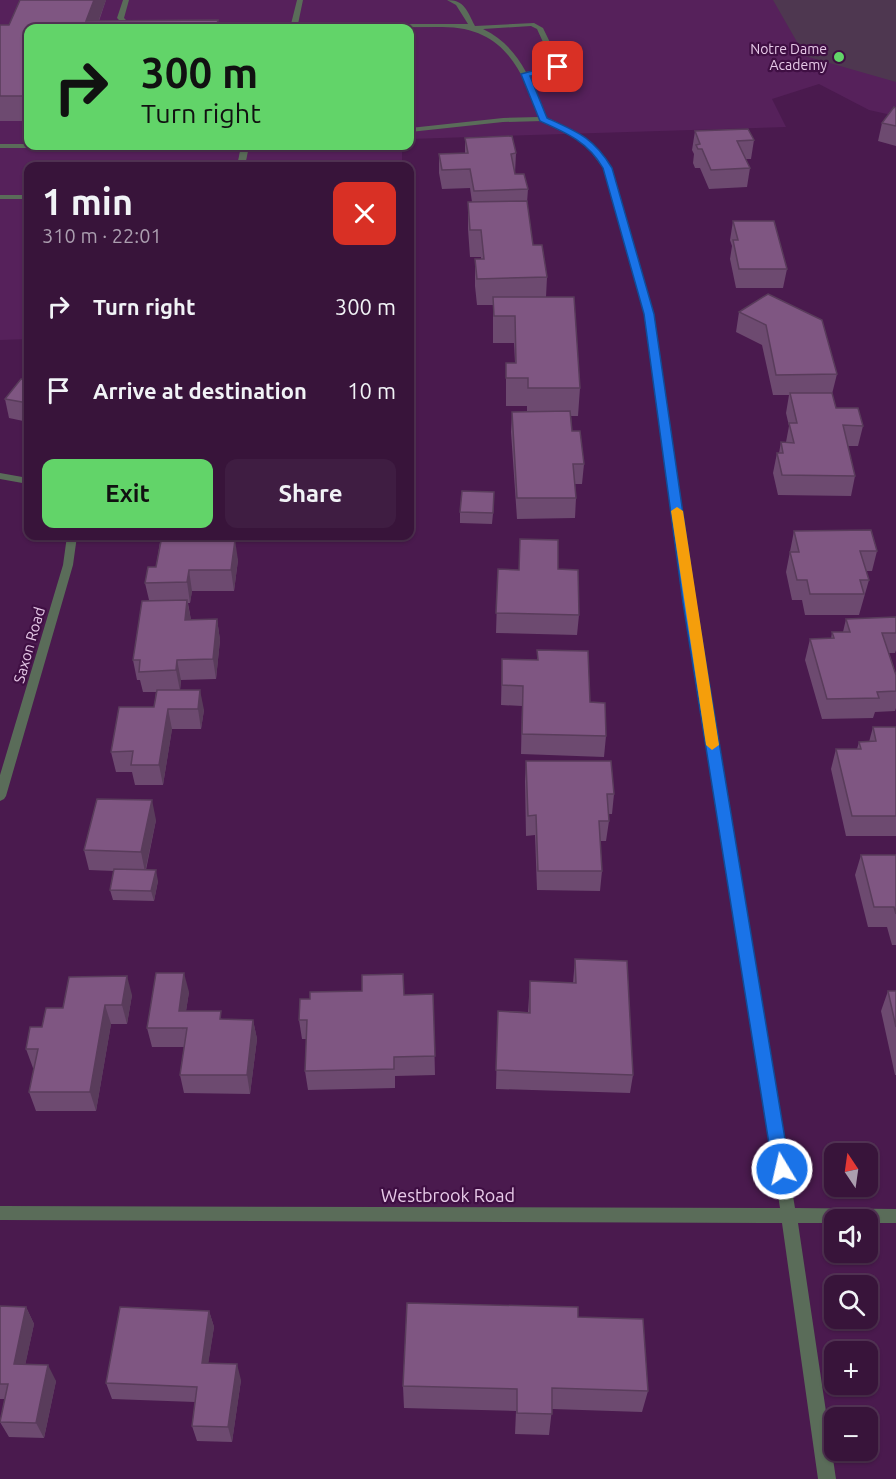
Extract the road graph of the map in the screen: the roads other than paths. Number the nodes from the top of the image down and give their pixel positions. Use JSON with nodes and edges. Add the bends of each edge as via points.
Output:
{"nodes":[{"id":1,"x":126,"y":0,"type":"edge"},
{"id":2,"x":300,"y":0,"type":"edge"},
{"id":3,"x":450,"y":0,"type":"edge"},
{"id":4,"x":126,"y":24,"type":"edge"},
{"id":5,"x":294,"y":24,"type":"edge"},
{"id":6,"x":414,"y":27,"type":"edge"},
{"id":7,"x":473,"y":28,"type":"junction"},
{"id":8,"x":525,"y":74,"type":"junction"},
{"id":9,"x":543,"y":119,"type":"junction"},
{"id":10,"x":414,"y":130,"type":"edge"},
{"id":11,"x":0,"y":146,"type":"edge"},
{"id":12,"x":24,"y":146,"type":"edge"},
{"id":13,"x":0,"y":197,"type":"edge"},
{"id":14,"x":24,"y":197,"type":"edge"},
{"id":15,"x":0,"y":476,"type":"edge"},
{"id":16,"x":24,"y":480,"type":"edge"},
{"id":17,"x":71,"y":540,"type":"edge"},
{"id":18,"x":0,"y":796,"type":"edge"},
{"id":19,"x":0,"y":1213,"type":"edge"},
{"id":20,"x":789,"y":1216,"type":"junction"},
{"id":21,"x":896,"y":1216,"type":"edge"},
{"id":22,"x":827,"y":1479,"type":"edge"}],
"edges":[{"from":1,"to":4,"type":"street","via":[[120,18]]},
{"from":2,"to":5,"type":"street"},
{"from":3,"to":7,"type":"street","via":[[459,4]]},
{"from":6,"to":7,"type":"street"},
{"from":7,"to":8,"type":"street","via":[[502,45]]},
{"from":7,"to":8,"type":"street","via":[[532,24],[540,28],[558,67]]},
{"from":8,"to":9,"type":"street"},
{"from":9,"to":10,"type":"street"},
{"from":9,"to":20,"type":"street","via":[[581,136],[607,168],[649,314],[689,603]]},
{"from":11,"to":12,"type":"street"},
{"from":13,"to":14,"type":"street"},
{"from":15,"to":16,"type":"street"},
{"from":17,"to":18,"type":"street","name":"Saxon Road","via":[[68,565]]},
{"from":19,"to":20,"type":"street","name":"Westbrook Road"},
{"from":20,"to":21,"type":"street","name":"Westbrook Road"},
{"from":20,"to":22,"type":"street"}]}
